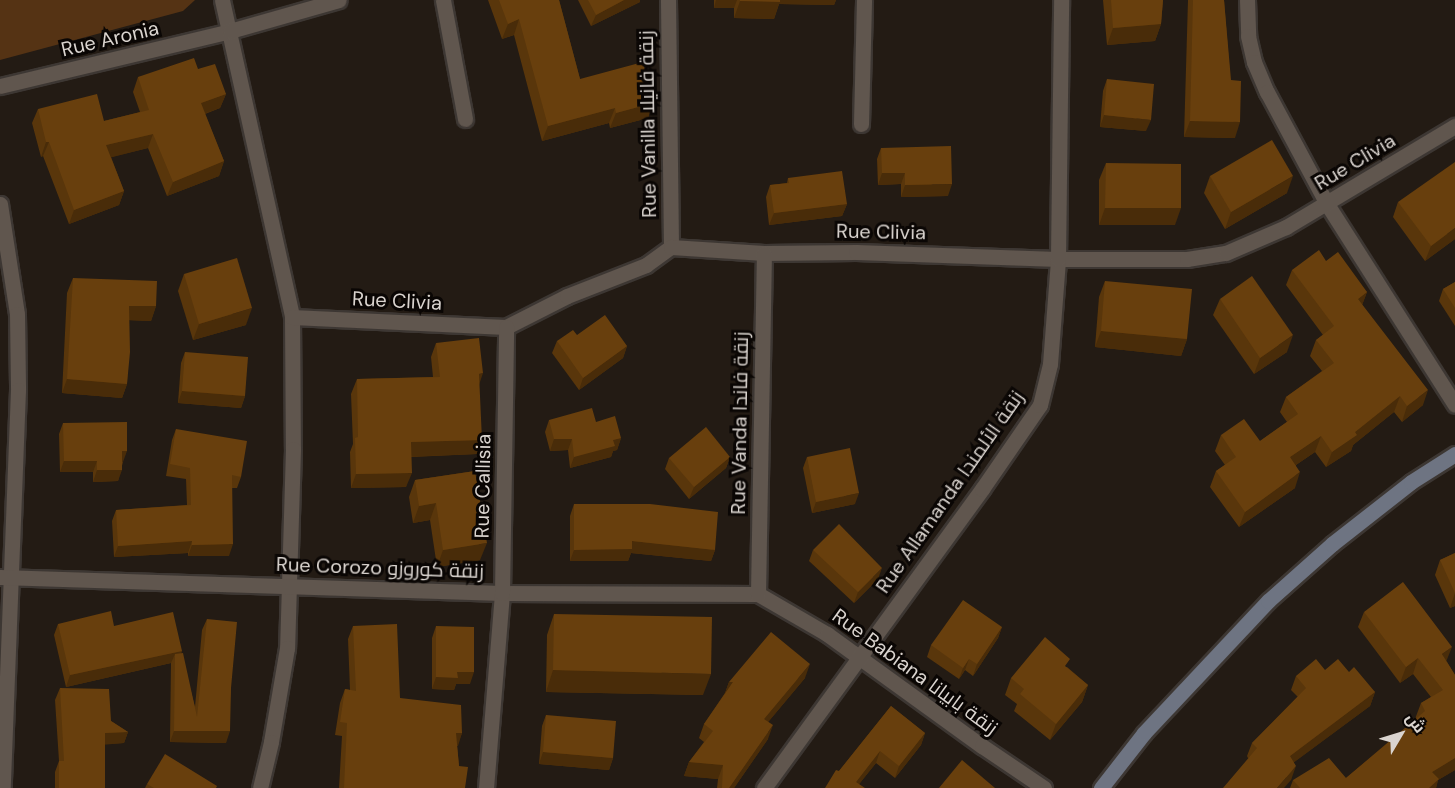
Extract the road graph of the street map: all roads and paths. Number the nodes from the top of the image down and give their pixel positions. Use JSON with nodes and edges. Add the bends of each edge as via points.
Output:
{"nodes":[{"id":1,"x":222,"y":0,"type":"edge"},
{"id":2,"x":339,"y":0,"type":"edge"},
{"id":3,"x":443,"y":0,"type":"edge"},
{"id":4,"x":668,"y":0,"type":"edge"},
{"id":5,"x":864,"y":0,"type":"edge"},
{"id":6,"x":1061,"y":0,"type":"edge"},
{"id":7,"x":1246,"y":0,"type":"edge"},
{"id":8,"x":230,"y":31,"type":"junction"},
{"id":9,"x":0,"y":86,"type":"edge"},
{"id":10,"x":465,"y":119,"type":"dead end"},
{"id":11,"x":861,"y":124,"type":"dead end"},
{"id":12,"x":1455,"y":126,"type":"edge"},
{"id":13,"x":0,"y":204,"type":"edge"},
{"id":14,"x":1327,"y":204,"type":"junction"},
{"id":15,"x":671,"y":247,"type":"junction"},
{"id":16,"x":764,"y":253,"type":"junction"},
{"id":17,"x":1058,"y":259,"type":"junction"},
{"id":18,"x":292,"y":317,"type":"junction"},
{"id":19,"x":506,"y":327,"type":"junction"},
{"id":20,"x":1455,"y":405,"type":"edge"},
{"id":21,"x":1455,"y":454,"type":"edge"},
{"id":22,"x":5,"y":577,"type":"edge"},
{"id":23,"x":289,"y":586,"type":"junction"},
{"id":24,"x":502,"y":593,"type":"junction"},
{"id":25,"x":758,"y":594,"type":"junction"},
{"id":26,"x":858,"y":658,"type":"junction"},
{"id":27,"x":3,"y":788,"type":"edge"},
{"id":28,"x":260,"y":788,"type":"edge"},
{"id":29,"x":486,"y":788,"type":"edge"},
{"id":30,"x":764,"y":788,"type":"edge"},
{"id":31,"x":1044,"y":788,"type":"edge"},
{"id":32,"x":1101,"y":788,"type":"edge"}],
"edges":[{"from":1,"to":8,"type":"street"},
{"from":2,"to":8,"type":"street"},
{"from":3,"to":10,"type":"street"},
{"from":4,"to":15,"type":"street","name":"Rue Vanilla زنقة فانيلا"},
{"from":5,"to":11,"type":"street"},
{"from":6,"to":17,"type":"street","name":"Rue Allamanda زنقة الألمندا"},
{"from":7,"to":14,"type":"street","via":[[1254,62]]},
{"from":8,"to":9,"type":"street","name":"Rue Aronia"},
{"from":8,"to":18,"type":"street"},
{"from":12,"to":14,"type":"street","name":"Rue Clivia"},
{"from":13,"to":22,"type":"street","via":[[17,314],[18,390]]},
{"from":14,"to":17,"type":"street","name":"Rue Clivia","via":[[1226,253],[1187,259]]},
{"from":14,"to":20,"type":"street"},
{"from":15,"to":16,"type":"street","name":"Rue Clivia"},
{"from":15,"to":19,"type":"street","name":"Rue Clivia","via":[[645,265],[567,296]]},
{"from":16,"to":17,"type":"street","name":"Rue Clivia"},
{"from":16,"to":25,"type":"street","name":"Rue Vanda زنقة فاندا"},
{"from":17,"to":26,"type":"street","name":"Rue Allamanda زنقة الألمندا","via":[[1050,364],[1040,405]]},
{"from":18,"to":19,"type":"street","name":"Rue Clivia"},
{"from":18,"to":23,"type":"street"},
{"from":19,"to":24,"type":"street","name":"Rue Callisia"},
{"from":21,"to":32,"type":"street","via":[[1411,482],[1332,544],[1268,601],[1144,733]]},
{"from":22,"to":23,"type":"street","name":"Rue Corozo زنقة كوروزو"},
{"from":22,"to":27,"type":"street"},
{"from":23,"to":24,"type":"street","name":"Rue Corozo زنقة كوروزو"},
{"from":23,"to":28,"type":"street","via":[[287,648]]},
{"from":24,"to":25,"type":"street","name":"Rue Corozo زنقة كوروزو"},
{"from":24,"to":29,"type":"street","name":"Rue Callisia"},
{"from":25,"to":26,"type":"street","name":"Rue Babiana زنقة بابيانا","via":[[812,624]]},
{"from":26,"to":30,"type":"street","name":"Rue Allamanda زنقة الألمندا"},
{"from":26,"to":31,"type":"street","name":"Rue Babiana زنقة بابيانا"}]}
